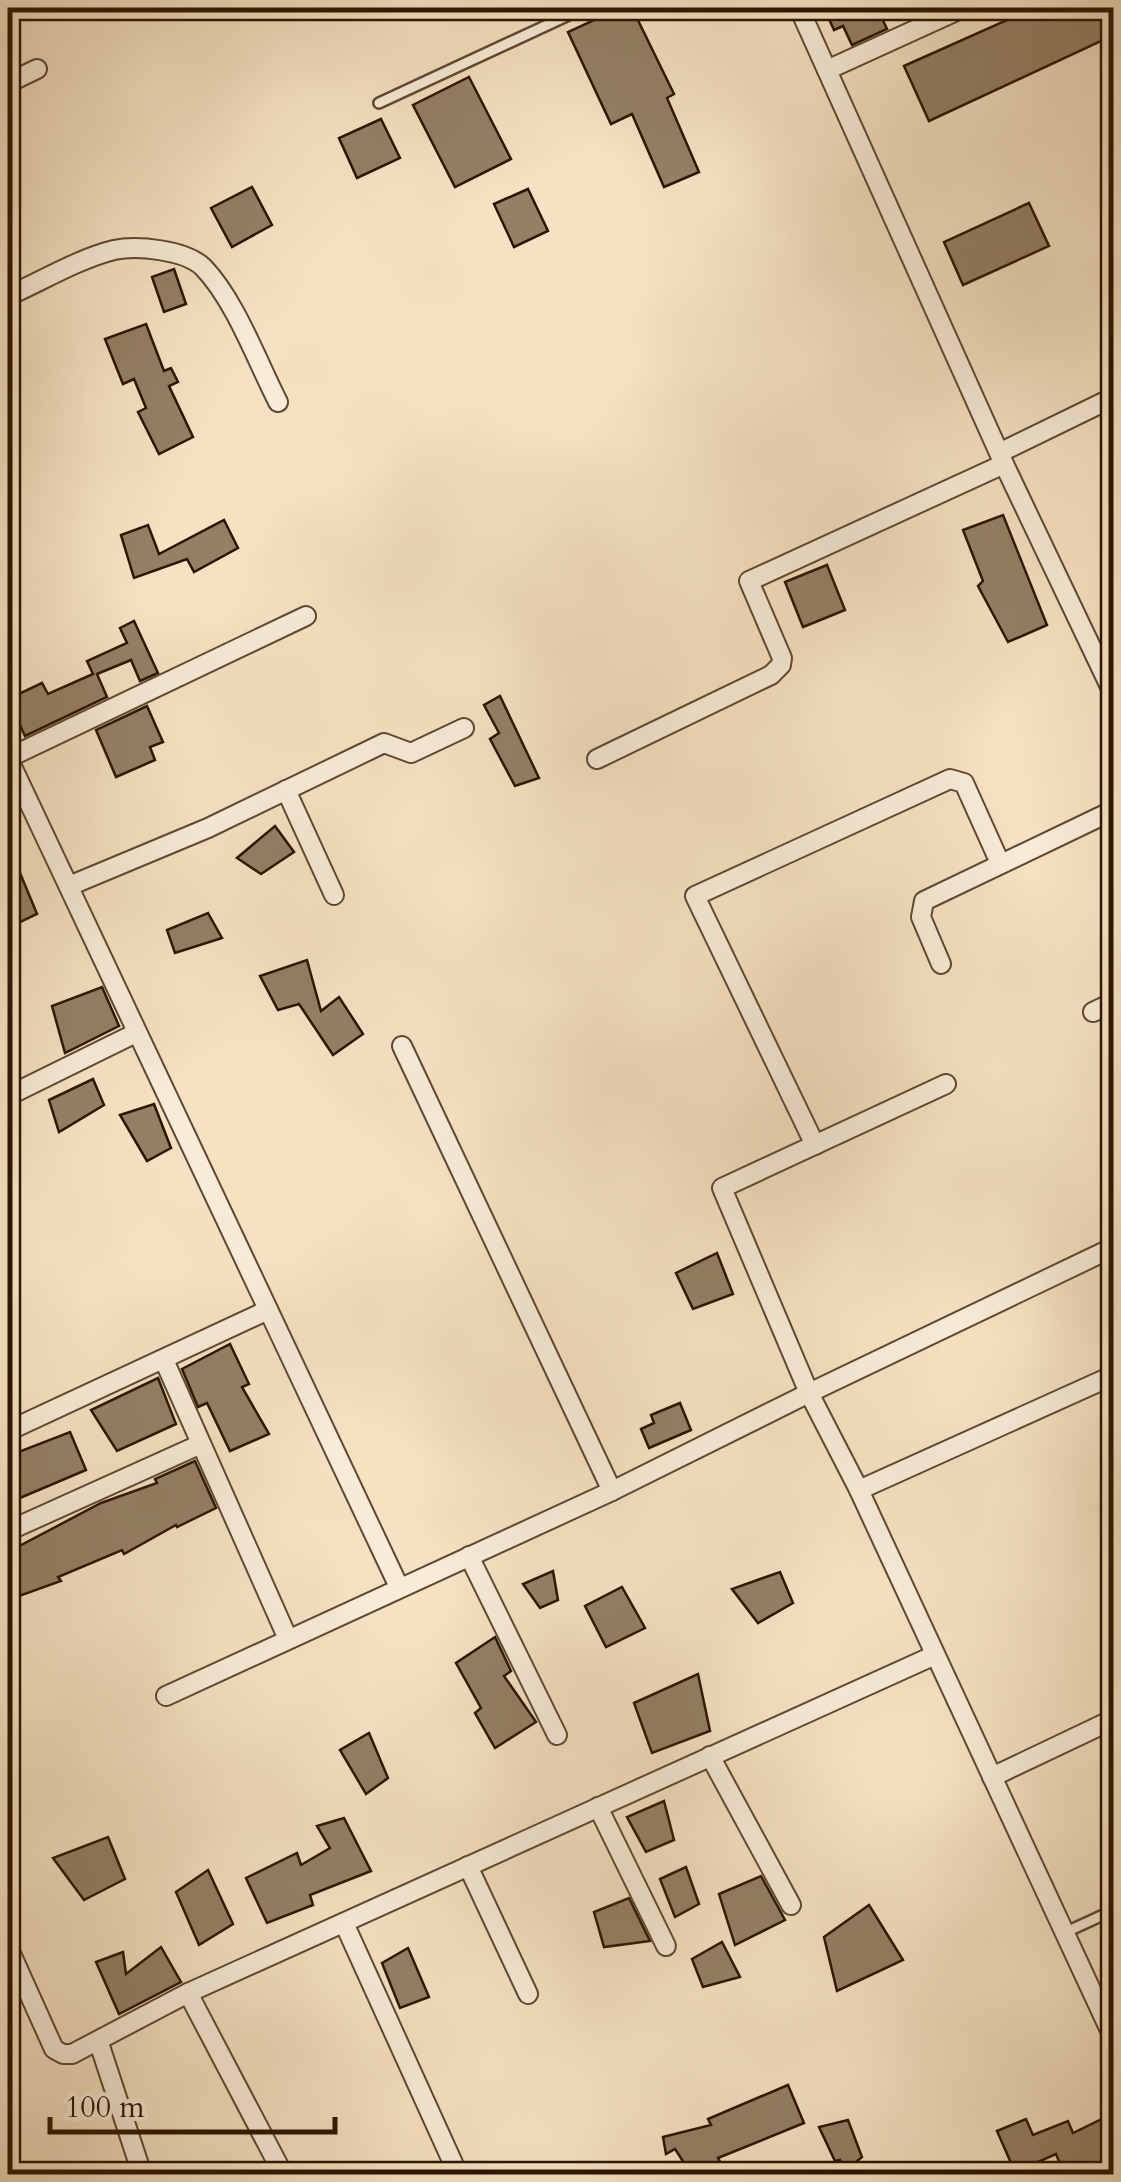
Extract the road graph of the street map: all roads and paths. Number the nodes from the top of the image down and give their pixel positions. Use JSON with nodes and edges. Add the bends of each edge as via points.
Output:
{"nodes":[{"id":1,"x":584,"y":8,"type":"edge"},
{"id":2,"x":799,"y":8,"type":"edge"},
{"id":3,"x":963,"y":8,"type":"edge"},
{"id":4,"x":37,"y":69,"type":"dead end"},
{"id":5,"x":827,"y":70,"type":"junction"},
{"id":6,"x":8,"y":83,"type":"edge"},
{"id":7,"x":380,"y":104,"type":"dead end"},
{"id":8,"x":8,"y":296,"type":"edge"},
{"id":9,"x":1114,"y":396,"type":"edge"},
{"id":10,"x":278,"y":402,"type":"dead end"},
{"id":11,"x":1002,"y":458,"type":"junction"},
{"id":12,"x":306,"y":616,"type":"dead end"},
{"id":13,"x":1114,"y":695,"type":"edge"},
{"id":14,"x":464,"y":728,"type":"dead end"},
{"id":15,"x":8,"y":758,"type":"edge"},
{"id":16,"x":597,"y":759,"type":"dead end"},
{"id":17,"x":286,"y":790,"type":"junction"},
{"id":18,"x":1114,"y":810,"type":"edge"},
{"id":19,"x":1000,"y":864,"type":"junction"},
{"id":20,"x":69,"y":886,"type":"junction"},
{"id":21,"x":334,"y":895,"type":"dead end"},
{"id":22,"x":940,"y":964,"type":"dead end"},
{"id":23,"x":1114,"y":1002,"type":"edge"},
{"id":24,"x":1093,"y":1012,"type":"dead end"},
{"id":25,"x":136,"y":1033,"type":"junction"},
{"id":26,"x":402,"y":1046,"type":"dead end"},
{"id":27,"x":946,"y":1084,"type":"dead end"},
{"id":28,"x":8,"y":1096,"type":"edge"},
{"id":29,"x":815,"y":1145,"type":"junction"},
{"id":30,"x":1114,"y":1247,"type":"edge"},
{"id":31,"x":268,"y":1310,"type":"junction"},
{"id":32,"x":164,"y":1360,"type":"junction"},
{"id":33,"x":1114,"y":1375,"type":"edge"},
{"id":34,"x":809,"y":1392,"type":"junction"},
{"id":35,"x":8,"y":1431,"type":"edge"},
{"id":36,"x":201,"y":1444,"type":"junction"},
{"id":37,"x":859,"y":1490,"type":"junction"},
{"id":38,"x":612,"y":1491,"type":"junction"},
{"id":39,"x":8,"y":1531,"type":"edge"},
{"id":40,"x":469,"y":1556,"type":"junction"},
{"id":41,"x":399,"y":1588,"type":"junction"},
{"id":42,"x":288,"y":1640,"type":"junction"},
{"id":43,"x":936,"y":1655,"type":"junction"},
{"id":44,"x":166,"y":1696,"type":"dead end"},
{"id":45,"x":1114,"y":1719,"type":"edge"},
{"id":46,"x":558,"y":1735,"type":"dead end"},
{"id":47,"x":710,"y":1756,"type":"junction"},
{"id":48,"x":992,"y":1777,"type":"junction"},
{"id":49,"x":598,"y":1807,"type":"junction"},
{"id":50,"x":468,"y":1866,"type":"junction"},
{"id":51,"x":791,"y":1904,"type":"dead end"},
{"id":52,"x":1114,"y":1910,"type":"edge"},
{"id":53,"x":344,"y":1923,"type":"junction"},
{"id":54,"x":1064,"y":1933,"type":"junction"},
{"id":55,"x":666,"y":1946,"type":"dead end"},
{"id":56,"x":8,"y":1947,"type":"edge"},
{"id":57,"x":188,"y":1993,"type":"junction"},
{"id":58,"x":528,"y":1994,"type":"dead end"},
{"id":59,"x":1114,"y":2039,"type":"edge"},
{"id":60,"x":99,"y":2043,"type":"junction"},
{"id":61,"x":453,"y":2163,"type":"dead end"},
{"id":62,"x":282,"y":2172,"type":"edge"},
{"id":63,"x":142,"y":2174,"type":"edge"}],
"edges":[{"from":1,"to":7,"type":"lane"},
{"from":2,"to":5,"type":"street"},
{"from":3,"to":5,"type":"street"},
{"from":4,"to":6,"type":"street"},
{"from":5,"to":11,"type":"street"},
{"from":8,"to":10,"type":"street","via":[[134,246],[192,260],[224,297]]},
{"from":9,"to":11,"type":"street"},
{"from":11,"to":13,"type":"street"},
{"from":11,"to":16,"type":"street","via":[[749,581],[781,665],[771,676]]},
{"from":12,"to":15,"type":"street"},
{"from":14,"to":17,"type":"street","via":[[411,753],[384,743]]},
{"from":15,"to":20,"type":"street"},
{"from":17,"to":20,"type":"street"},
{"from":17,"to":21,"type":"street"},
{"from":18,"to":19,"type":"street"},
{"from":19,"to":22,"type":"street","via":[[924,901],[921,917]]},
{"from":19,"to":29,"type":"street","via":[[964,784],[950,779],[696,896]]},
{"from":20,"to":25,"type":"street"},
{"from":23,"to":24,"type":"street"},
{"from":25,"to":28,"type":"street"},
{"from":25,"to":31,"type":"street"},
{"from":26,"to":38,"type":"street"},
{"from":27,"to":29,"type":"street"},
{"from":29,"to":34,"type":"street","via":[[722,1188]]},
{"from":30,"to":34,"type":"street"},
{"from":31,"to":32,"type":"street"},
{"from":31,"to":41,"type":"street"},
{"from":32,"to":35,"type":"street"},
{"from":32,"to":36,"type":"street"},
{"from":33,"to":37,"type":"street"},
{"from":34,"to":37,"type":"street"},
{"from":34,"to":38,"type":"street"},
{"from":36,"to":39,"type":"street"},
{"from":36,"to":42,"type":"street"},
{"from":37,"to":43,"type":"street"},
{"from":38,"to":40,"type":"street"},
{"from":40,"to":41,"type":"street"},
{"from":40,"to":46,"type":"street"},
{"from":41,"to":42,"type":"street"},
{"from":42,"to":44,"type":"street"},
{"from":43,"to":47,"type":"street"},
{"from":43,"to":48,"type":"street"},
{"from":45,"to":48,"type":"street"},
{"from":47,"to":49,"type":"street"},
{"from":47,"to":51,"type":"street"},
{"from":48,"to":54,"type":"street"},
{"from":49,"to":50,"type":"street"},
{"from":49,"to":55,"type":"street"},
{"from":50,"to":53,"type":"street"},
{"from":50,"to":58,"type":"street"},
{"from":52,"to":54,"type":"lane"},
{"from":53,"to":57,"type":"street"},
{"from":53,"to":61,"type":"street"},
{"from":54,"to":59,"type":"street"},
{"from":56,"to":60,"type":"street","via":[[54,2049],[72,2054]]},
{"from":57,"to":60,"type":"street"},
{"from":57,"to":62,"type":"street"},
{"from":60,"to":63,"type":"street"}]}
